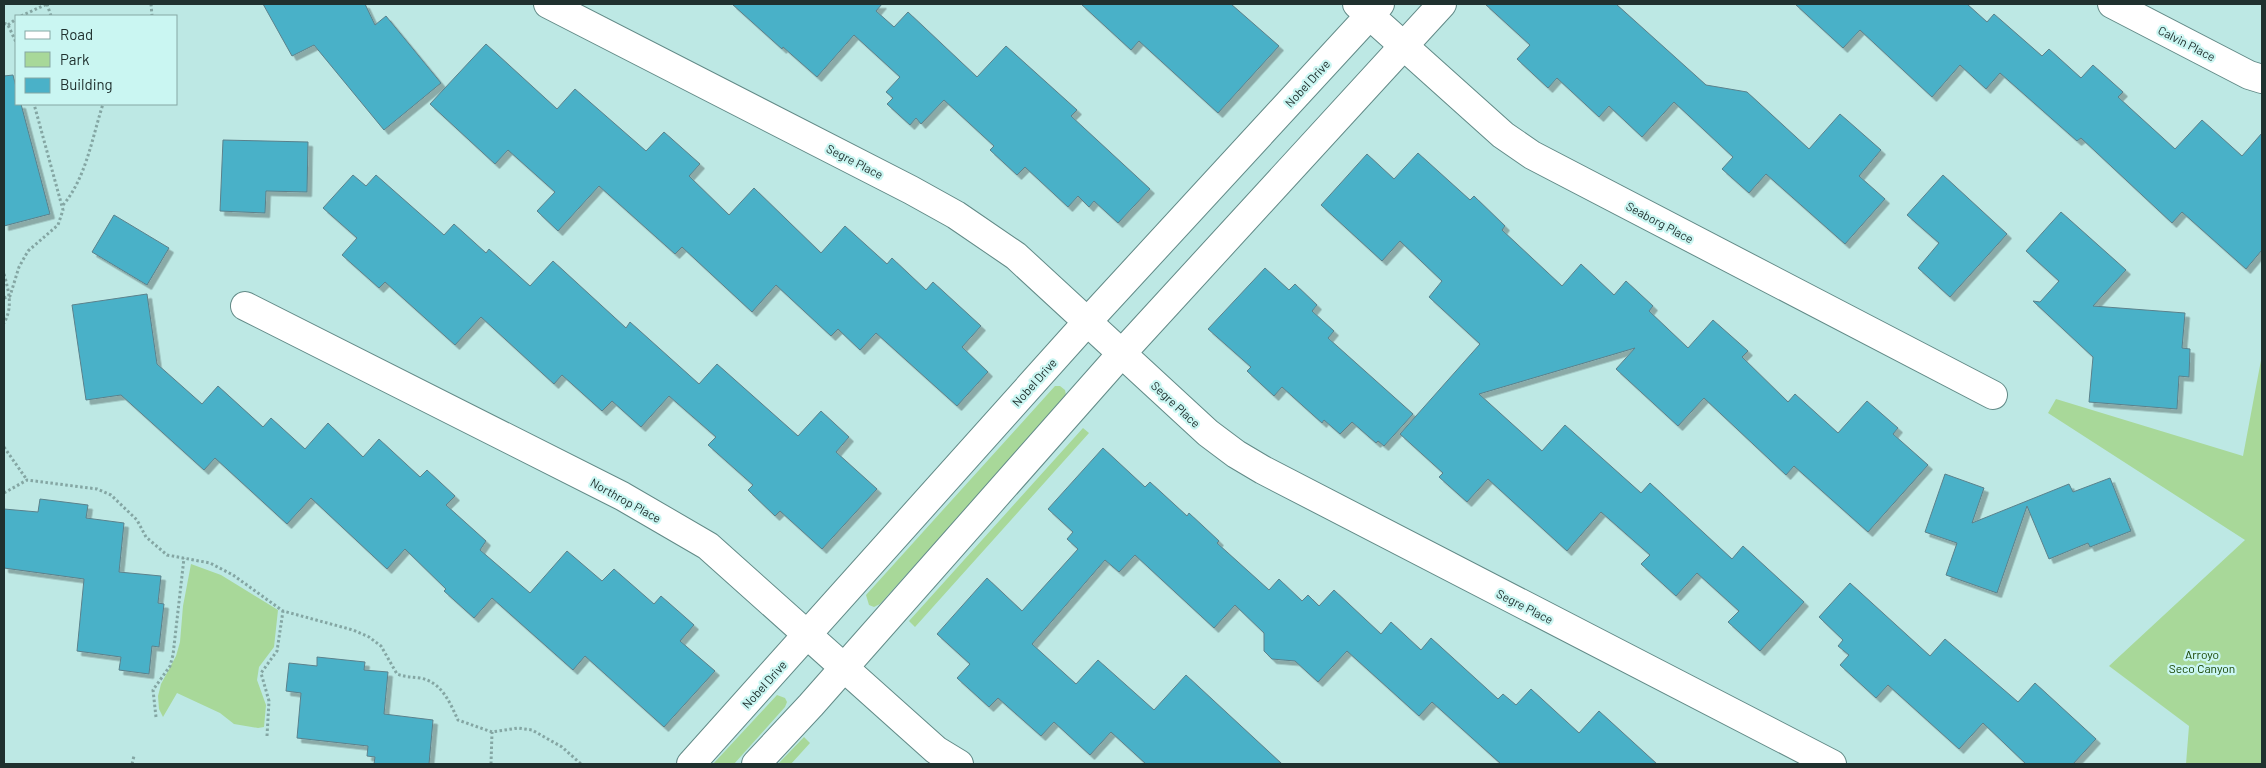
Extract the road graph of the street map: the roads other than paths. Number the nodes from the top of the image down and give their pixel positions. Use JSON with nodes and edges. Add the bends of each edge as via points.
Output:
{"nodes":[{"id":1,"x":548,"y":4,"type":"edge"},
{"id":2,"x":1442,"y":4,"type":"edge"},
{"id":3,"x":2112,"y":4,"type":"edge"},
{"id":4,"x":1369,"y":8,"type":"edge"},
{"id":5,"x":1404,"y":46,"type":"junction"},
{"id":6,"x":2262,"y":79,"type":"edge"},
{"id":7,"x":245,"y":306,"type":"dead end"},
{"id":8,"x":1088,"y":321,"type":"junction"},
{"id":9,"x":1122,"y":353,"type":"junction"},
{"id":10,"x":1993,"y":395,"type":"dead end"},
{"id":11,"x":808,"y":636,"type":"junction"},
{"id":12,"x":844,"y":668,"type":"junction"},
{"id":13,"x":691,"y":764,"type":"edge"},
{"id":14,"x":756,"y":764,"type":"edge"},
{"id":15,"x":959,"y":764,"type":"edge"},
{"id":16,"x":1832,"y":764,"type":"edge"}],
"edges":[{"from":1,"to":8,"type":"street","name":"Segre Place","via":[[956,215],[1016,256]]},
{"from":2,"to":5,"type":"street"},
{"from":3,"to":6,"type":"street","name":"Calvin Place"},
{"from":4,"to":5,"type":"street","name":"Seaborg Place"},
{"from":4,"to":8,"type":"street","name":"Nobel Drive"},
{"from":5,"to":9,"type":"street"},
{"from":5,"to":10,"type":"street","name":"Seaborg Place","via":[[1503,135],[1532,155]]},
{"from":7,"to":11,"type":"street","name":"Northrop Place","via":[[622,496],[708,546]]},
{"from":8,"to":9,"type":"street","name":"Segre Place"},
{"from":8,"to":11,"type":"street","name":"Nobel Drive"},
{"from":9,"to":12,"type":"street"},
{"from":9,"to":16,"type":"street","name":"Segre Place","via":[[1208,433],[1263,470]]},
{"from":11,"to":12,"type":"street","name":"Northrop Place"},
{"from":11,"to":13,"type":"street","name":"Nobel Drive"},
{"from":12,"to":14,"type":"street"},
{"from":12,"to":15,"type":"street","name":"Northrop Place","via":[[936,750]]}]}
